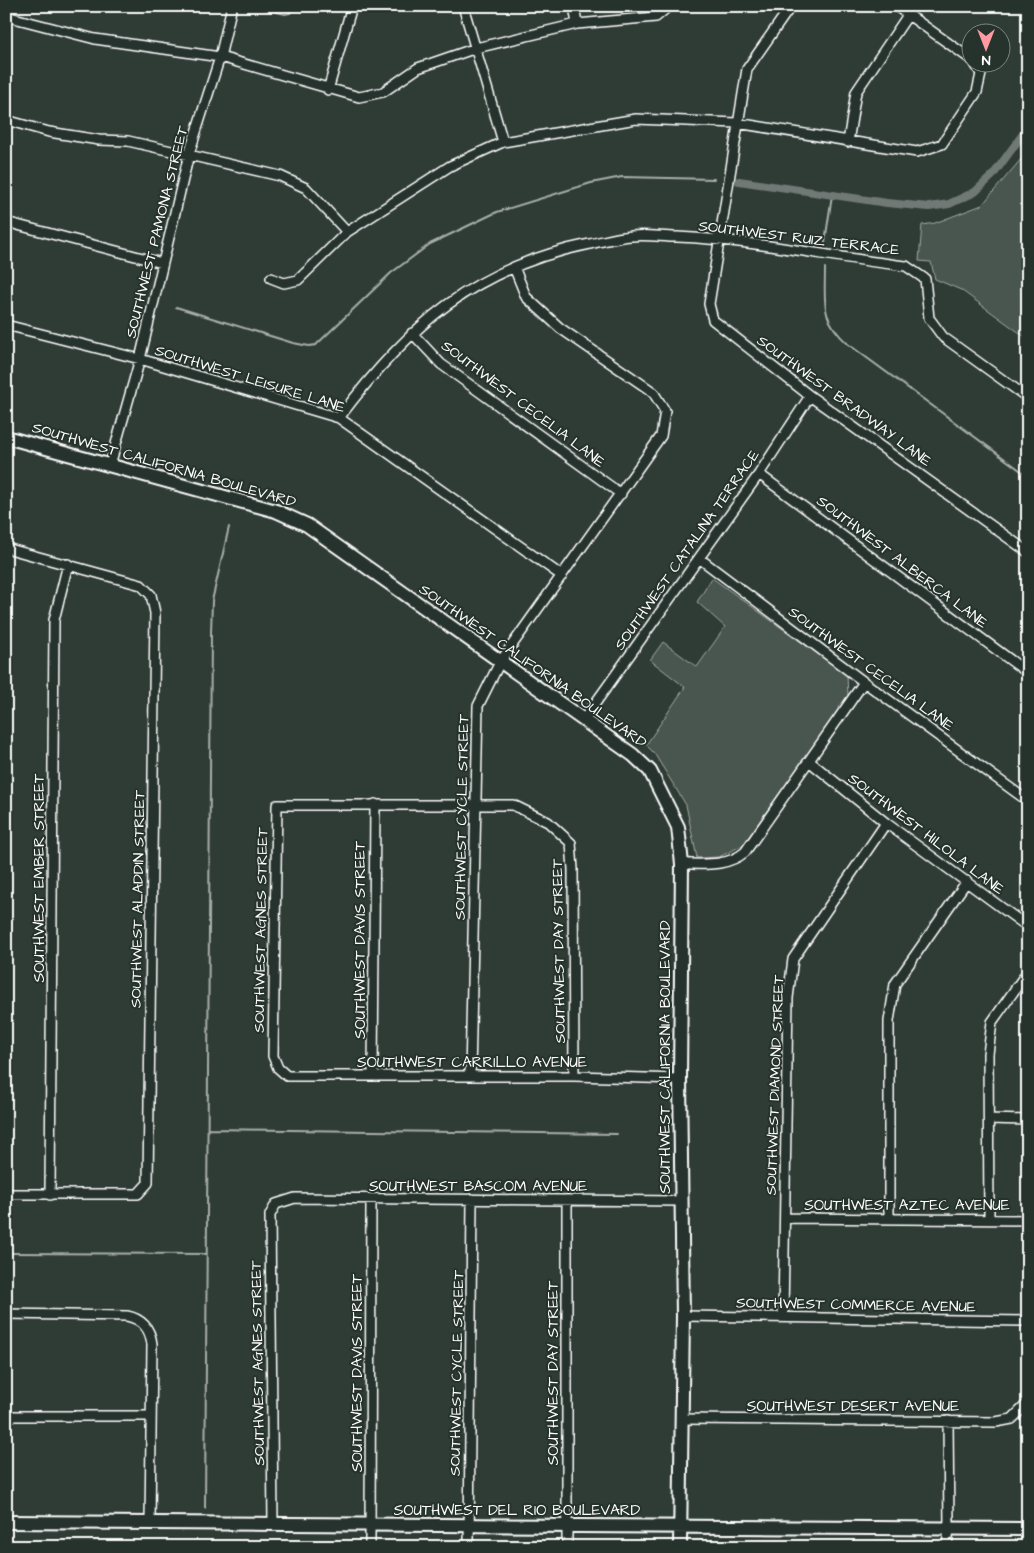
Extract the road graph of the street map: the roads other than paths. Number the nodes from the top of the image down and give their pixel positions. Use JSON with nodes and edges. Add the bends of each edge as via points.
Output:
{"nodes":[{"id":1,"x":232,"y":6,"type":"edge"},
{"id":2,"x":352,"y":6,"type":"edge"},
{"id":3,"x":463,"y":6,"type":"edge"},
{"id":4,"x":574,"y":6,"type":"edge"},
{"id":5,"x":669,"y":6,"type":"edge"},
{"id":6,"x":791,"y":6,"type":"edge"},
{"id":7,"x":896,"y":6,"type":"edge"},
{"id":8,"x":908,"y":14,"type":"junction"},
{"id":9,"x":6,"y":16,"type":"edge"},
{"id":10,"x":577,"y":24,"type":"junction"},
{"id":11,"x":476,"y":48,"type":"junction"},
{"id":12,"x":962,"y":53,"type":"edge"},
{"id":13,"x":220,"y":58,"type":"junction"},
{"id":14,"x":980,"y":72,"type":"edge"},
{"id":15,"x":328,"y":90,"type":"junction"},
{"id":16,"x":6,"y":120,"type":"edge"},
{"id":17,"x":737,"y":123,"type":"junction"},
{"id":18,"x":503,"y":142,"type":"junction"},
{"id":19,"x":848,"y":142,"type":"junction"},
{"id":20,"x":189,"y":154,"type":"junction"},
{"id":21,"x":6,"y":222,"type":"edge"},
{"id":22,"x":347,"y":232,"type":"junction"},
{"id":23,"x":720,"y":239,"type":"junction"},
{"id":24,"x":162,"y":263,"type":"junction"},
{"id":25,"x":514,"y":267,"type":"junction"},
{"id":26,"x":270,"y":278,"type":"dead end"},
{"id":27,"x":6,"y":325,"type":"edge"},
{"id":28,"x":412,"y":333,"type":"junction"},
{"id":29,"x":140,"y":359,"type":"junction"},
{"id":30,"x":810,"y":396,"type":"junction"},
{"id":31,"x":1028,"y":398,"type":"edge"},
{"id":32,"x":339,"y":418,"type":"junction"},
{"id":33,"x":6,"y":437,"type":"edge"},
{"id":34,"x":110,"y":465,"type":"junction"},
{"id":35,"x":759,"y":474,"type":"junction"},
{"id":36,"x":621,"y":494,"type":"junction"},
{"id":37,"x":6,"y":548,"type":"edge"},
{"id":38,"x":1028,"y":552,"type":"edge"},
{"id":39,"x":699,"y":558,"type":"junction"},
{"id":40,"x":68,"y":564,"type":"junction"},
{"id":41,"x":562,"y":576,"type":"junction"},
{"id":42,"x":500,"y":662,"type":"junction"},
{"id":43,"x":1028,"y":673,"type":"edge"},
{"id":44,"x":864,"y":682,"type":"junction"},
{"id":45,"x":584,"y":719,"type":"junction"},
{"id":46,"x":809,"y":762,"type":"junction"},
{"id":47,"x":1028,"y":800,"type":"edge"},
{"id":48,"x":476,"y":803,"type":"junction"},
{"id":49,"x":375,"y":804,"type":"junction"},
{"id":50,"x":277,"y":805,"type":"joint"},
{"id":51,"x":886,"y":823,"type":"junction"},
{"id":52,"x":682,"y":864,"type":"junction"},
{"id":53,"x":967,"y":881,"type":"junction"},
{"id":54,"x":1028,"y":927,"type":"edge"},
{"id":55,"x":1028,"y":971,"type":"edge"},
{"id":56,"x":273,"y":1056,"type":"joint"},
{"id":57,"x":373,"y":1076,"type":"junction"},
{"id":58,"x":470,"y":1076,"type":"junction"},
{"id":59,"x":574,"y":1076,"type":"junction"},
{"id":60,"x":680,"y":1079,"type":"junction"},
{"id":61,"x":989,"y":1119,"type":"junction"},
{"id":62,"x":1028,"y":1120,"type":"edge"},
{"id":63,"x":6,"y":1194,"type":"edge"},
{"id":64,"x":50,"y":1195,"type":"junction"},
{"id":65,"x":371,"y":1199,"type":"junction"},
{"id":66,"x":472,"y":1199,"type":"junction"},
{"id":67,"x":566,"y":1200,"type":"junction"},
{"id":68,"x":682,"y":1201,"type":"junction"},
{"id":69,"x":276,"y":1204,"type":"joint"},
{"id":70,"x":785,"y":1218,"type":"junction"},
{"id":71,"x":889,"y":1218,"type":"junction"},
{"id":72,"x":989,"y":1219,"type":"junction"},
{"id":73,"x":1028,"y":1220,"type":"edge"},
{"id":74,"x":6,"y":1314,"type":"edge"},
{"id":75,"x":683,"y":1316,"type":"junction"},
{"id":76,"x":783,"y":1317,"type":"junction"},
{"id":77,"x":1028,"y":1321,"type":"edge"},
{"id":78,"x":1025,"y":1407,"type":"edge"},
{"id":79,"x":6,"y":1416,"type":"edge"},
{"id":80,"x":150,"y":1416,"type":"junction"},
{"id":81,"x":681,"y":1419,"type":"junction"},
{"id":82,"x":948,"y":1421,"type":"junction"},
{"id":83,"x":6,"y":1522,"type":"edge"},
{"id":84,"x":273,"y":1523,"type":"junction"},
{"id":85,"x":150,"y":1524,"type":"junction"},
{"id":86,"x":370,"y":1525,"type":"junction"},
{"id":87,"x":567,"y":1525,"type":"junction"},
{"id":88,"x":469,"y":1526,"type":"junction"},
{"id":89,"x":680,"y":1528,"type":"junction"},
{"id":90,"x":950,"y":1528,"type":"junction"},
{"id":91,"x":1028,"y":1529,"type":"edge"},
{"id":92,"x":370,"y":1547,"type":"edge"},
{"id":93,"x":469,"y":1547,"type":"edge"},
{"id":94,"x":567,"y":1547,"type":"edge"},
{"id":95,"x":680,"y":1547,"type":"edge"},
{"id":96,"x":947,"y":1547,"type":"edge"}],
"edges":[{"from":1,"to":13,"type":"street","name":"SOUTHWEST PAMONA STREET"},
{"from":2,"to":15,"type":"street"},
{"from":3,"to":11,"type":"street"},
{"from":4,"to":10,"type":"street"},
{"from":5,"to":10,"type":"street","via":[[656,17]]},
{"from":6,"to":17,"type":"street","name":"SOUTHWEST BRADWAY LANE","via":[[747,69]]},
{"from":7,"to":8,"type":"street"},
{"from":8,"to":12,"type":"street"},
{"from":8,"to":19,"type":"street","via":[[856,92]]},
{"from":9,"to":13,"type":"street","via":[[95,39]]},
{"from":10,"to":11,"type":"street"},
{"from":11,"to":15,"type":"street","via":[[418,68],[383,92],[359,97]]},
{"from":11,"to":18,"type":"street"},
{"from":13,"to":15,"type":"street"},
{"from":13,"to":20,"type":"street","name":"SOUTHWEST PAMONA STREET"},
{"from":14,"to":19,"type":"street","via":[[977,92],[942,144],[917,152]]},
{"from":16,"to":20,"type":"street","via":[[48,132],[128,141]]},
{"from":17,"to":18,"type":"street","via":[[636,119]]},
{"from":17,"to":19,"type":"street"},
{"from":17,"to":23,"type":"street","name":"SOUTHWEST BRADWAY LANE"},
{"from":18,"to":22,"type":"street","via":[[450,166]]},
{"from":20,"to":22,"type":"street","via":[[280,176],[306,188]]},
{"from":20,"to":24,"type":"street","name":"SOUTHWEST PAMONA STREET"},
{"from":21,"to":24,"type":"street"},
{"from":22,"to":26,"type":"street","via":[[298,280],[284,282]]},
{"from":23,"to":25,"type":"street","name":"SOUTHWEST RUIZ TERRACE","via":[[632,236],[561,250]]},
{"from":23,"to":30,"type":"street","name":"SOUTHWEST BRADWAY LANE","via":[[709,304],[713,320]]},
{"from":23,"to":31,"type":"street","name":"SOUTHWEST RUIZ TERRACE","via":[[906,266],[925,279],[929,318],[943,337]]},
{"from":24,"to":29,"type":"street","name":"SOUTHWEST PAMONA STREET"},
{"from":25,"to":28,"type":"street","name":"SOUTHWEST RUIZ TERRACE","via":[[470,289],[435,312]]},
{"from":25,"to":36,"type":"street","name":"SOUTHWEST CYCLE STREET","via":[[526,297],[533,304],[560,328],[654,392],[665,411],[661,436]]},
{"from":27,"to":29,"type":"street","name":"SOUTHWEST LEISURE LANE"},
{"from":28,"to":32,"type":"street","name":"SOUTHWEST RUIZ TERRACE","via":[[385,359]]},
{"from":28,"to":36,"type":"street","name":"SOUTHWEST CECELIA LANE","via":[[441,364]]},
{"from":29,"to":32,"type":"street","name":"SOUTHWEST LEISURE LANE"},
{"from":29,"to":34,"type":"street","name":"SOUTHWEST PAMONA STREET"},
{"from":30,"to":35,"type":"street","name":"SOUTHWEST CATALINA TERRACE"},
{"from":30,"to":38,"type":"street","name":"SOUTHWEST BRADWAY LANE"},
{"from":32,"to":41,"type":"street","name":"SOUTHWEST LEISURE LANE"},
{"from":33,"to":34,"type":"street","name":"SOUTHWEST CALIFORNIA BOULEVARD"},
{"from":34,"to":42,"type":"street","name":"SOUTHWEST CALIFORNIA BOULEVARD","via":[[292,517],[308,525]]},
{"from":35,"to":39,"type":"street","name":"SOUTHWEST CATALINA TERRACE"},
{"from":35,"to":43,"type":"street","name":"SOUTHWEST ALBERCA LANE"},
{"from":36,"to":41,"type":"street","name":"SOUTHWEST CYCLE STREET"},
{"from":37,"to":40,"type":"street"},
{"from":39,"to":44,"type":"street","name":"SOUTHWEST CECELIA LANE"},
{"from":39,"to":45,"type":"street","name":"SOUTHWEST CATALINA TERRACE"},
{"from":40,"to":64,"type":"street","name":"SOUTHWEST EMBER STREET","via":[[54,620]]},
{"from":40,"to":64,"type":"street","name":"SOUTHWEST ALADDIN STREET","via":[[141,585],[154,601],[148,1183],[138,1194]]},
{"from":41,"to":42,"type":"street","name":"SOUTHWEST CYCLE STREET"},
{"from":42,"to":45,"type":"street","name":"SOUTHWEST CALIFORNIA BOULEVARD"},
{"from":42,"to":48,"type":"street","name":"SOUTHWEST CYCLE STREET","via":[[478,706]]},
{"from":44,"to":46,"type":"street"},
{"from":44,"to":47,"type":"street","name":"SOUTHWEST CECELIA LANE"},
{"from":45,"to":52,"type":"street","name":"SOUTHWEST CALIFORNIA BOULEVARD","via":[[650,771],[678,827]]},
{"from":46,"to":51,"type":"street","name":"SOUTHWEST HILOLA LANE"},
{"from":46,"to":52,"type":"street","via":[[745,852],[725,863]]},
{"from":48,"to":49,"type":"street","name":"SOUTHWEST DAY STREET"},
{"from":48,"to":58,"type":"street","name":"SOUTHWEST CYCLE STREET"},
{"from":48,"to":59,"type":"street","name":"SOUTHWEST DAY STREET","via":[[513,805],[548,822],[570,843],[573,869]]},
{"from":49,"to":50,"type":"street","name":"SOUTHWEST DAY STREET"},
{"from":49,"to":57,"type":"street","name":"SOUTHWEST DAVIS STREET"},
{"from":50,"to":56,"type":"street","name":"SOUTHWEST AGNES STREET"},
{"from":51,"to":53,"type":"street","name":"SOUTHWEST HILOLA LANE"},
{"from":51,"to":70,"type":"street","name":"SOUTHWEST DIAMOND STREET","via":[[793,959],[788,998]]},
{"from":52,"to":60,"type":"street","name":"SOUTHWEST CALIFORNIA BOULEVARD"},
{"from":53,"to":54,"type":"street","name":"SOUTHWEST HILOLA LANE"},
{"from":53,"to":71,"type":"street","via":[[895,984],[889,1020]]},
{"from":55,"to":61,"type":"street","via":[[992,1022],[988,1054]]},
{"from":56,"to":57,"type":"street","name":"SOUTHWEST CARRILLO AVENUE","via":[[278,1068],[288,1076]]},
{"from":57,"to":58,"type":"street","name":"SOUTHWEST CARRILLO AVENUE"},
{"from":58,"to":59,"type":"street","name":"SOUTHWEST CARRILLO AVENUE"},
{"from":59,"to":60,"type":"street","name":"SOUTHWEST CARRILLO AVENUE"},
{"from":60,"to":68,"type":"street","name":"SOUTHWEST CALIFORNIA BOULEVARD"},
{"from":61,"to":62,"type":"street"},
{"from":61,"to":72,"type":"street"},
{"from":63,"to":64,"type":"street"},
{"from":65,"to":66,"type":"street","name":"SOUTHWEST BASCOM AVENUE"},
{"from":65,"to":69,"type":"street","name":"SOUTHWEST BASCOM AVENUE","via":[[295,1198]]},
{"from":65,"to":86,"type":"street","name":"SOUTHWEST DAVIS STREET"},
{"from":66,"to":67,"type":"street","name":"SOUTHWEST BASCOM AVENUE"},
{"from":66,"to":88,"type":"street","name":"SOUTHWEST CYCLE STREET"},
{"from":67,"to":68,"type":"street","name":"SOUTHWEST BASCOM AVENUE"},
{"from":67,"to":87,"type":"street","name":"SOUTHWEST DAY STREET"},
{"from":68,"to":75,"type":"street","name":"SOUTHWEST CALIFORNIA BOULEVARD"},
{"from":69,"to":84,"type":"street","name":"SOUTHWEST AGNES STREET","via":[[270,1216]]},
{"from":70,"to":71,"type":"street","name":"SOUTHWEST AZTEC AVENUE"},
{"from":70,"to":76,"type":"street","name":"SOUTHWEST DIAMOND STREET"},
{"from":71,"to":72,"type":"street","name":"SOUTHWEST AZTEC AVENUE"},
{"from":72,"to":73,"type":"street","name":"SOUTHWEST AZTEC AVENUE"},
{"from":74,"to":80,"type":"street","via":[[127,1316],[144,1324],[152,1344]]},
{"from":75,"to":76,"type":"street","name":"SOUTHWEST COMMERCE AVENUE"},
{"from":75,"to":81,"type":"street","name":"SOUTHWEST CALIFORNIA BOULEVARD"},
{"from":76,"to":77,"type":"street","name":"SOUTHWEST COMMERCE AVENUE"},
{"from":78,"to":82,"type":"street","name":"SOUTHWEST DESERT AVENUE","via":[[1012,1418],[1004,1420]]},
{"from":79,"to":80,"type":"street"},
{"from":80,"to":85,"type":"street"},
{"from":81,"to":82,"type":"street","name":"SOUTHWEST DESERT AVENUE"},
{"from":81,"to":89,"type":"street","name":"SOUTHWEST CALIFORNIA BOULEVARD"},
{"from":82,"to":90,"type":"street"},
{"from":83,"to":85,"type":"street","name":"SOUTHWEST DEL RIO BOULEVARD"},
{"from":84,"to":85,"type":"street","name":"SOUTHWEST DEL RIO BOULEVARD"},
{"from":84,"to":86,"type":"street","name":"SOUTHWEST DEL RIO BOULEVARD"},
{"from":86,"to":88,"type":"street","name":"SOUTHWEST DEL RIO BOULEVARD"},
{"from":86,"to":92,"type":"street","name":"SOUTHWEST DAVIS STREET"},
{"from":87,"to":88,"type":"street","name":"SOUTHWEST DEL RIO BOULEVARD"},
{"from":87,"to":89,"type":"street","name":"SOUTHWEST DEL RIO BOULEVARD"},
{"from":87,"to":94,"type":"street","name":"SOUTHWEST DAY STREET"},
{"from":88,"to":93,"type":"street","name":"SOUTHWEST CYCLE STREET"},
{"from":89,"to":90,"type":"street","name":"SOUTHWEST DEL RIO BOULEVARD"},
{"from":89,"to":95,"type":"street","name":"SOUTHWEST CALIFORNIA BOULEVARD"},
{"from":90,"to":91,"type":"street","name":"SOUTHWEST DEL RIO BOULEVARD"},
{"from":90,"to":96,"type":"street"}]}
